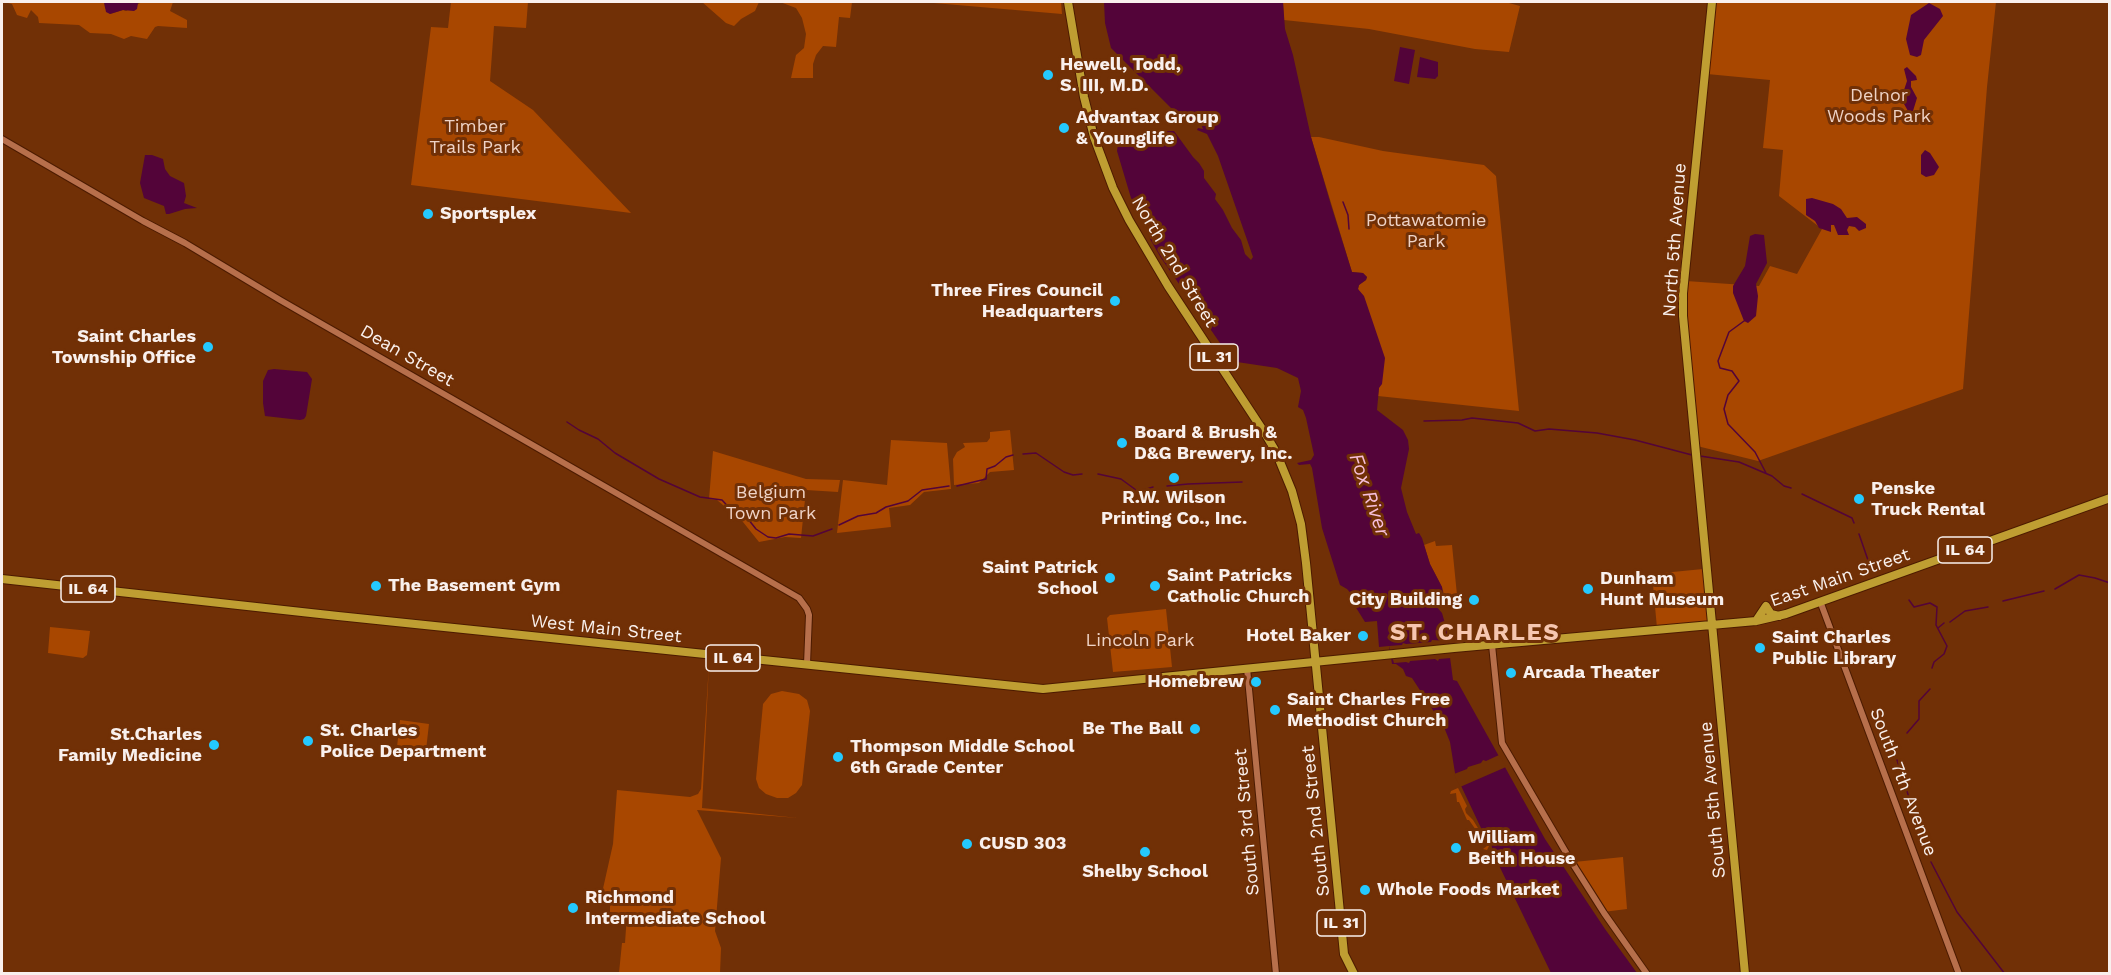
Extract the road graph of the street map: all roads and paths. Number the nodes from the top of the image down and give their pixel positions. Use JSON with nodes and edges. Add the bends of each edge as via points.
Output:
{"nodes":[{"id":1,"x":1068,"y":2,"type":"edge"},
{"id":2,"x":1712,"y":2,"type":"edge"},
{"id":3,"x":2,"y":139,"type":"edge"},
{"id":4,"x":2109,"y":498,"type":"edge"},
{"id":5,"x":2,"y":579,"type":"edge"},
{"id":6,"x":1820,"y":601,"type":"junction"},
{"id":7,"x":1779,"y":616,"type":"junction"},
{"id":8,"x":1756,"y":621,"type":"junction"},
{"id":9,"x":1713,"y":624,"type":"junction"},
{"id":10,"x":1492,"y":645,"type":"junction"},
{"id":11,"x":1315,"y":663,"type":"junction"},
{"id":12,"x":807,"y":664,"type":"junction"},
{"id":13,"x":1247,"y":668,"type":"junction"},
{"id":14,"x":1276,"y":974,"type":"edge"},
{"id":15,"x":1354,"y":974,"type":"edge"},
{"id":16,"x":1647,"y":974,"type":"edge"},
{"id":17,"x":1745,"y":974,"type":"edge"},
{"id":18,"x":1959,"y":974,"type":"edge"}],
"edges":[{"from":1,"to":11,"type":"main road","name":"North 2nd Street","number":"IL 31","via":[[1084,97],[1113,188],[1148,254],[1266,435],[1287,476],[1303,535]]},
{"from":2,"to":9,"type":"main road","name":"North 5th Avenue","via":[[1683,306]]},
{"from":3,"to":12,"type":"street","name":"Dean Street","via":[[799,598],[808,615]]},
{"from":4,"to":6,"type":"main road","name":"East Main Street","number":"IL 64"},
{"from":5,"to":12,"type":"main road","name":"West Main Street","number":"IL 64"},
{"from":6,"to":7,"type":"main road","name":"East Main Street","number":"IL 64"},
{"from":6,"to":18,"type":"street","name":"South 7th Avenue"},
{"from":7,"to":8,"type":"main road","name":"East Main Street","number":"IL 64"},
{"from":7,"to":8,"type":"main road","via":[[1771,614],[1766,606]]},
{"from":8,"to":9,"type":"main road","name":"East Main Street","number":"IL 64"},
{"from":9,"to":10,"type":"main road","number":"IL 64"},
{"from":9,"to":17,"type":"main road","name":"South 5th Avenue"},
{"from":10,"to":11,"type":"main road","number":"IL 64"},
{"from":10,"to":16,"type":"street","via":[[1502,743],[1582,878]]},
{"from":11,"to":13,"type":"main road","name":"West Main Street","number":"IL 64"},
{"from":11,"to":15,"type":"main road","name":"South 2nd Street","number":"IL 31","via":[[1344,954]]},
{"from":12,"to":13,"type":"main road","name":"West Main Street","number":"IL 64","via":[[1029,689]]},
{"from":13,"to":14,"type":"street","name":"South 3rd Street"}]}
